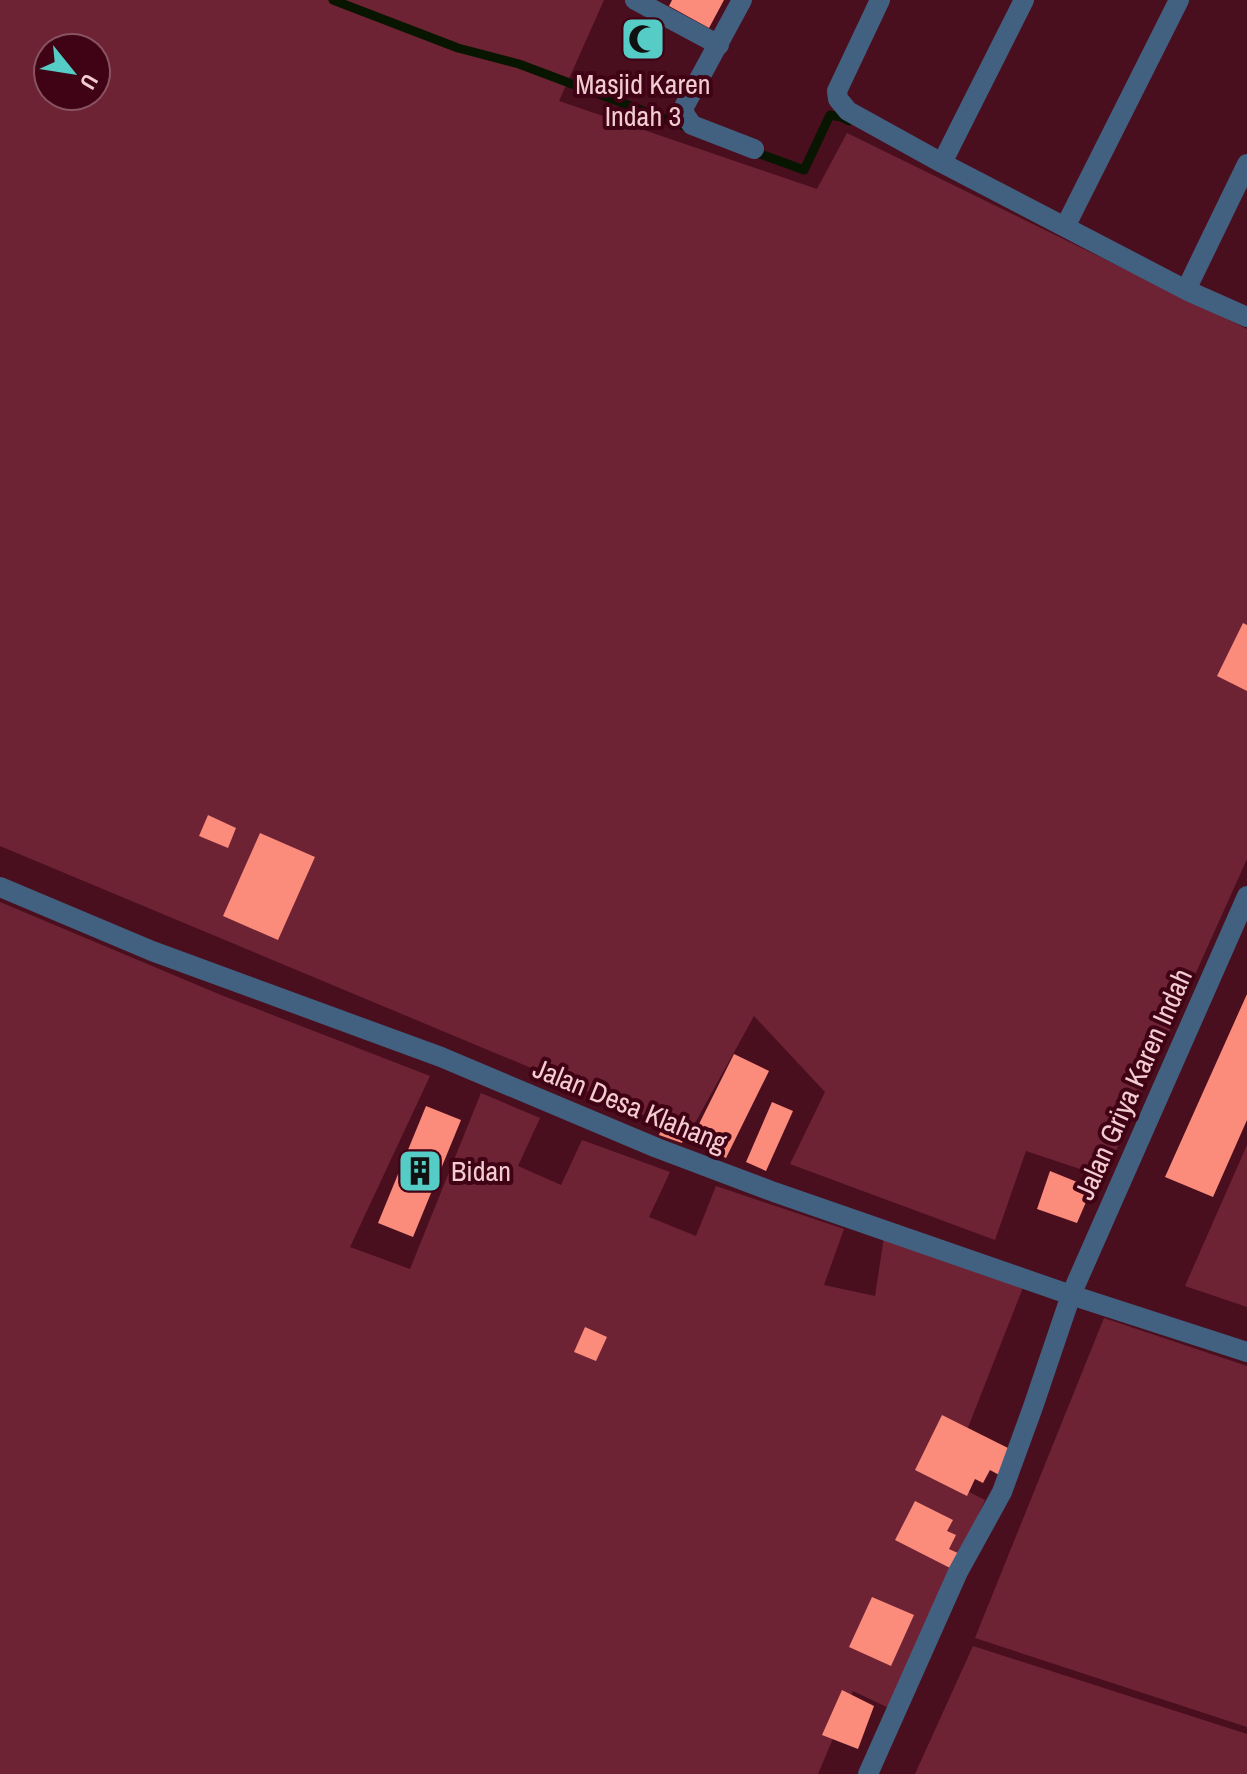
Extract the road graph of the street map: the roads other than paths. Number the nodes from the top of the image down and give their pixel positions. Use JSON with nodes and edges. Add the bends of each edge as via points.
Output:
{"nodes":[{"id":1,"x":635,"y":0,"type":"edge"},
{"id":2,"x":742,"y":0,"type":"edge"},
{"id":3,"x":880,"y":0,"type":"edge"},
{"id":4,"x":1024,"y":0,"type":"edge"},
{"id":5,"x":1179,"y":0,"type":"edge"},
{"id":6,"x":719,"y":45,"type":"junction"},
{"id":7,"x":754,"y":149,"type":"dead end"},
{"id":8,"x":942,"y":163,"type":"junction"},
{"id":9,"x":1247,"y":164,"type":"edge"},
{"id":10,"x":1065,"y":227,"type":"junction"},
{"id":11,"x":1186,"y":290,"type":"junction"},
{"id":12,"x":1247,"y":317,"type":"edge"},
{"id":13,"x":0,"y":887,"type":"edge"},
{"id":14,"x":1247,"y":896,"type":"edge"},
{"id":15,"x":1071,"y":1295,"type":"junction"},
{"id":16,"x":1247,"y":1352,"type":"edge"},
{"id":17,"x":868,"y":1774,"type":"edge"}],
"edges":[{"from":1,"to":6,"type":"street"},
{"from":2,"to":6,"type":"street"},
{"from":3,"to":8,"type":"street","via":[[837,91],[838,99],[848,111]]},
{"from":4,"to":8,"type":"street"},
{"from":5,"to":10,"type":"street"},
{"from":6,"to":7,"type":"street","via":[[683,112],[692,125]]},
{"from":8,"to":10,"type":"street"},
{"from":9,"to":11,"type":"street"},
{"from":10,"to":11,"type":"street"},
{"from":11,"to":12,"type":"street"},
{"from":13,"to":15,"type":"street","name":"Jalan Desa Klahang","via":[[152,951],[441,1057],[657,1148]]},
{"from":14,"to":15,"type":"street","name":"Jalan Griya Karen Indah"},
{"from":15,"to":16,"type":"street","name":"Jalan Desa Klahang"},
{"from":15,"to":17,"type":"street","name":"Jalan Griya Karen Indah","via":[[1002,1492],[958,1572]]}]}
